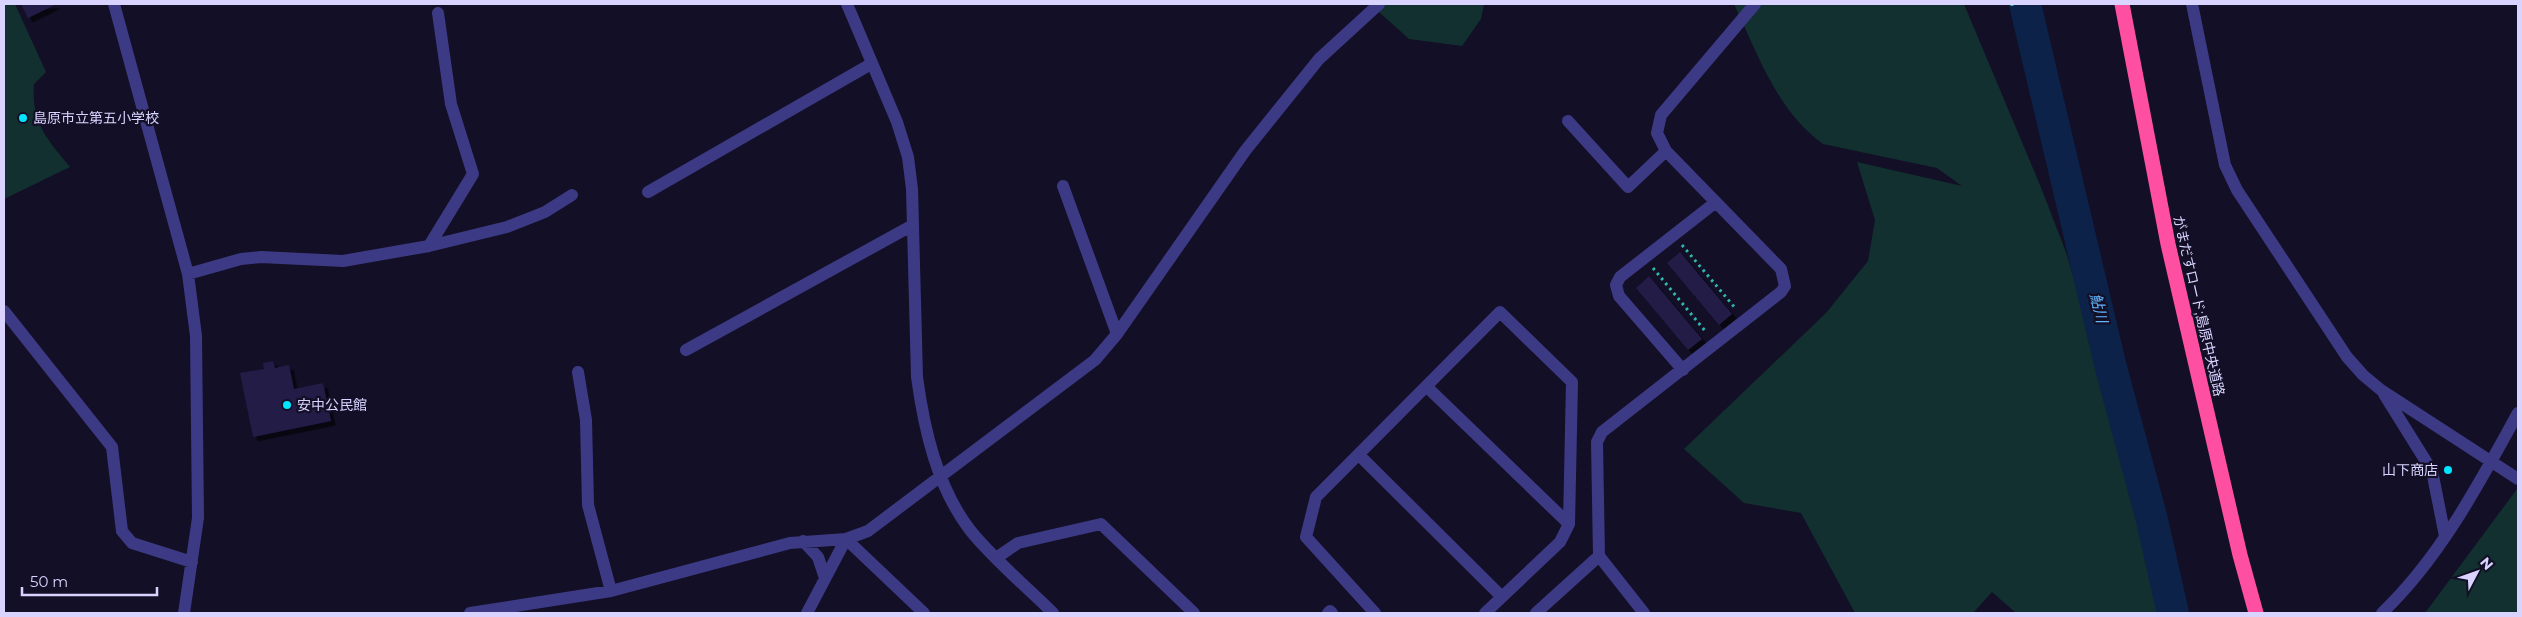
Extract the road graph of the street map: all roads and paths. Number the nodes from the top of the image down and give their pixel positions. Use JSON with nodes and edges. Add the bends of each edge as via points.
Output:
{"nodes":[{"id":1,"x":114,"y":4,"type":"edge"},
{"id":2,"x":848,"y":4,"type":"edge"},
{"id":3,"x":1378,"y":4,"type":"edge"},
{"id":4,"x":1755,"y":4,"type":"edge"},
{"id":5,"x":2122,"y":4,"type":"edge"},
{"id":6,"x":2192,"y":4,"type":"edge"},
{"id":7,"x":438,"y":12,"type":"dead end"},
{"id":8,"x":871,"y":64,"type":"junction"},
{"id":9,"x":1568,"y":120,"type":"dead end"},
{"id":10,"x":1666,"y":151,"type":"junction"},
{"id":11,"x":1063,"y":186,"type":"dead end"},
{"id":12,"x":648,"y":192,"type":"dead end"},
{"id":13,"x":572,"y":195,"type":"dead end"},
{"id":14,"x":1716,"y":202,"type":"junction"},
{"id":15,"x":913,"y":226,"type":"junction"},
{"id":16,"x":1674,"y":235,"type":"junction"},
{"id":17,"x":429,"y":246,"type":"junction"},
{"id":18,"x":1644,"y":258,"type":"junction"},
{"id":19,"x":188,"y":274,"type":"junction"},
{"id":20,"x":4,"y":311,"type":"edge"},
{"id":21,"x":1746,"y":320,"type":"junction"},
{"id":22,"x":1117,"y":334,"type":"junction"},
{"id":23,"x":1716,"y":344,"type":"junction"},
{"id":24,"x":686,"y":350,"type":"dead end"},
{"id":25,"x":1683,"y":370,"type":"junction"},
{"id":26,"x":578,"y":372,"type":"dead end"},
{"id":27,"x":1427,"y":387,"type":"junction"},
{"id":28,"x":2381,"y":390,"type":"junction"},
{"id":29,"x":2518,"y":413,"type":"edge"},
{"id":30,"x":1359,"y":455,"type":"junction"},
{"id":31,"x":2491,"y":462,"type":"junction"},
{"id":32,"x":940,"y":475,"type":"junction"},
{"id":33,"x":2518,"y":478,"type":"edge"},
{"id":34,"x":1569,"y":524,"type":"junction"},
{"id":35,"x":2445,"y":536,"type":"junction"},
{"id":36,"x":846,"y":539,"type":"junction"},
{"id":37,"x":803,"y":541,"type":"junction"},
{"id":38,"x":1599,"y":556,"type":"junction"},
{"id":39,"x":996,"y":558,"type":"junction"},
{"id":40,"x":192,"y":562,"type":"junction"},
{"id":41,"x":825,"y":578,"type":"junction"},
{"id":42,"x":611,"y":591,"type":"junction"},
{"id":43,"x":1502,"y":598,"type":"junction"},
{"id":44,"x":2389,"y":610,"type":"edge"},
{"id":45,"x":184,"y":613,"type":"edge"},
{"id":46,"x":470,"y":613,"type":"edge"},
{"id":47,"x":807,"y":613,"type":"edge"},
{"id":48,"x":924,"y":613,"type":"edge"},
{"id":49,"x":1053,"y":613,"type":"edge"},
{"id":50,"x":1194,"y":613,"type":"edge"},
{"id":51,"x":1375,"y":613,"type":"edge"},
{"id":52,"x":1485,"y":613,"type":"edge"},
{"id":53,"x":1536,"y":613,"type":"edge"},
{"id":54,"x":1644,"y":613,"type":"edge"},
{"id":55,"x":2256,"y":613,"type":"edge"}],
"edges":[{"from":1,"to":19,"type":"street"},
{"from":2,"to":8,"type":"street"},
{"from":3,"to":22,"type":"street","via":[[1319,59],[1245,151]]},
{"from":4,"to":10,"type":"street","via":[[1661,115],[1657,133]]},
{"from":5,"to":55,"type":"highway","name":"がまだすロード;島原中央道路","via":[[2168,244]]},
{"from":6,"to":28,"type":"street","via":[[2225,165],[2237,190],[2348,357]]},
{"from":7,"to":17,"type":"street","via":[[451,104],[473,174]]},
{"from":8,"to":12,"type":"street"},
{"from":8,"to":15,"type":"street","via":[[897,122],[908,157]]},
{"from":9,"to":10,"type":"street","via":[[1628,187]]},
{"from":10,"to":14,"type":"street"},
{"from":11,"to":22,"type":"street"},
{"from":13,"to":17,"type":"street","via":[[545,212],[507,227]]},
{"from":14,"to":16,"type":"street"},
{"from":14,"to":21,"type":"street","via":[[1781,269],[1785,278],[1781,292]]},
{"from":15,"to":24,"type":"street"},
{"from":15,"to":32,"type":"street","via":[[916,377],[920,405]]},
{"from":16,"to":18,"type":"street"},
{"from":16,"to":21,"type":"path"},
{"from":17,"to":19,"type":"street","via":[[343,261],[254,258]]},
{"from":18,"to":23,"type":"path"},
{"from":18,"to":25,"type":"street","via":[[1617,280],[1616,290]]},
{"from":19,"to":40,"type":"street","via":[[196,336],[199,479]]},
{"from":20,"to":40,"type":"street","via":[[112,447],[122,531],[126,538],[132,543]]},
{"from":21,"to":23,"type":"street"},
{"from":22,"to":32,"type":"street","via":[[1073,379]]},
{"from":23,"to":25,"type":"street"},
{"from":25,"to":38,"type":"street","via":[[1602,432],[1597,442]]},
{"from":26,"to":42,"type":"street","via":[[586,420],[588,505]]},
{"from":27,"to":30,"type":"street"},
{"from":27,"to":34,"type":"street"},
{"from":27,"to":34,"type":"street","via":[[1500,312],[1508,319],[1572,382]]},
{"from":28,"to":31,"type":"street"},
{"from":28,"to":35,"type":"street","via":[[2432,470]]},
{"from":29,"to":31,"type":"street"},
{"from":30,"to":43,"type":"street"},
{"from":30,"to":51,"type":"street","via":[[1316,497],[1306,537]]},
{"from":31,"to":33,"type":"street"},
{"from":31,"to":35,"type":"street"},
{"from":32,"to":36,"type":"street","via":[[877,525]]},
{"from":32,"to":39,"type":"street","via":[[971,531]]},
{"from":34,"to":43,"type":"street","via":[[1560,542]]},
{"from":35,"to":44,"type":"street"},
{"from":36,"to":37,"type":"street"},
{"from":36,"to":41,"type":"street"},
{"from":36,"to":48,"type":"street"},
{"from":37,"to":41,"type":"street","via":[[818,557]]},
{"from":37,"to":42,"type":"street"},
{"from":38,"to":53,"type":"street"},
{"from":38,"to":54,"type":"street"},
{"from":39,"to":49,"type":"street"},
{"from":39,"to":50,"type":"street","via":[[1018,543],[1101,524]]},
{"from":40,"to":45,"type":"street"},
{"from":41,"to":47,"type":"street"},
{"from":42,"to":46,"type":"street"},
{"from":43,"to":52,"type":"street"}]}
